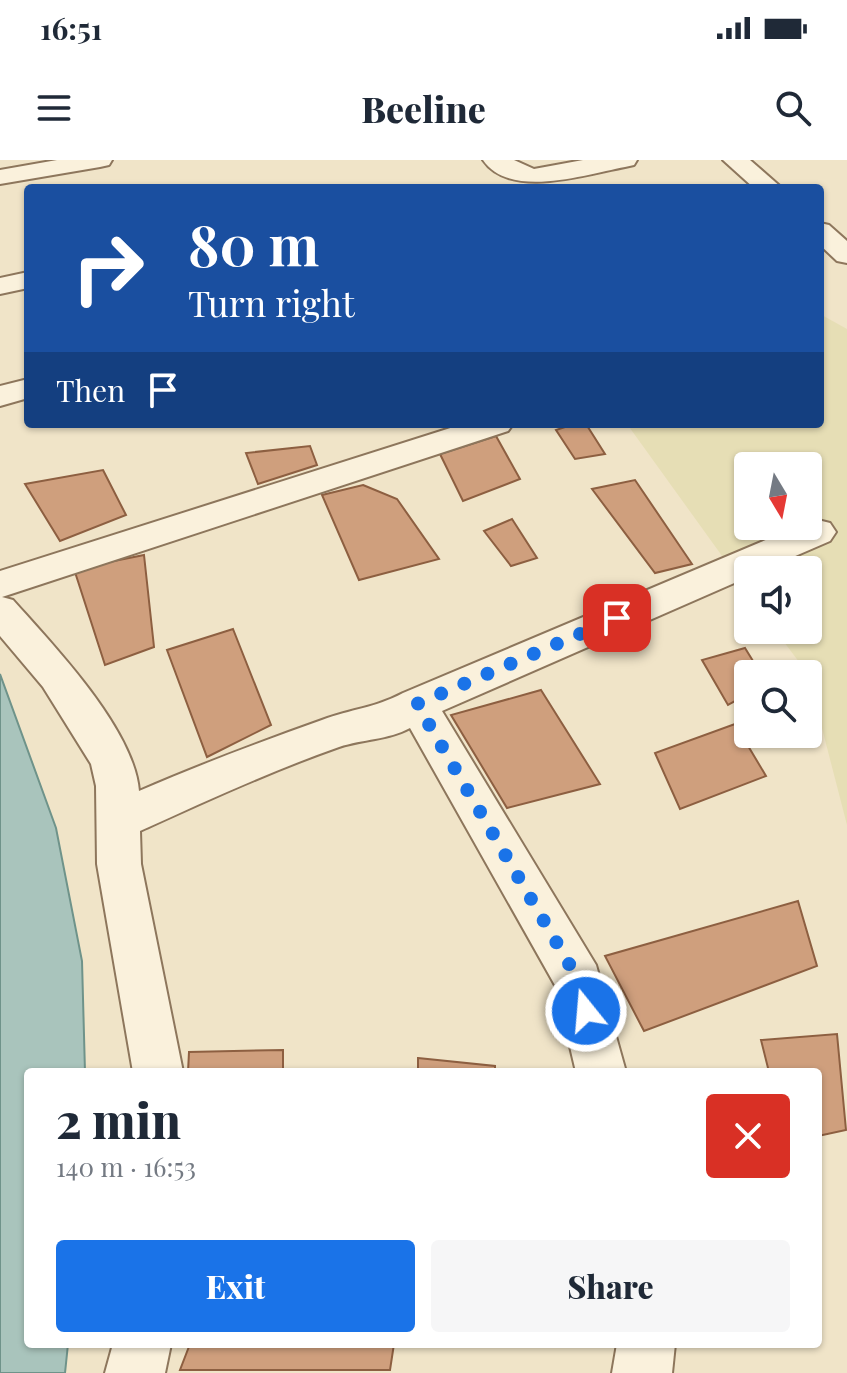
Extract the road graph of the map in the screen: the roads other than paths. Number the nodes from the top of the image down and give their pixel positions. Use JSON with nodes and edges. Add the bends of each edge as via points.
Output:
{"nodes":[{"id":1,"x":100,"y":160,"type":"edge"},
{"id":2,"x":495,"y":160,"type":"edge"},
{"id":3,"x":625,"y":160,"type":"edge"},
{"id":4,"x":735,"y":160,"type":"edge"},
{"id":5,"x":5,"y":171,"type":"edge"},
{"id":6,"x":764,"y":184,"type":"edge"},
{"id":7,"x":824,"y":235,"type":"edge"},
{"id":8,"x":847,"y":255,"type":"edge"},
{"id":9,"x":24,"y":281,"type":"edge"},
{"id":10,"x":0,"y":286,"type":"edge"},
{"id":11,"x":24,"y":389,"type":"edge"},
{"id":12,"x":0,"y":396,"type":"edge"},
{"id":13,"x":485,"y":428,"type":"edge"},
{"id":14,"x":799,"y":540,"type":"edge"},
{"id":15,"x":0,"y":584,"type":"edge"},
{"id":16,"x":0,"y":610,"type":"edge"},
{"id":17,"x":417,"y":704,"type":"junction"},
{"id":18,"x":117,"y":821,"type":"junction"},
{"id":19,"x":157,"y":1068,"type":"edge"},
{"id":20,"x":600,"y":1068,"type":"edge"},
{"id":21,"x":141,"y":1348,"type":"edge"},
{"id":22,"x":645,"y":1348,"type":"edge"},
{"id":23,"x":135,"y":1373,"type":"edge"},
{"id":24,"x":642,"y":1373,"type":"edge"}],
"edges":[{"from":1,"to":5,"type":"street"},
{"from":2,"to":3,"type":"street","via":[[534,176]]},
{"from":4,"to":6,"type":"street"},
{"from":7,"to":8,"type":"street"},
{"from":9,"to":10,"type":"street"},
{"from":11,"to":12,"type":"street"},
{"from":13,"to":15,"type":"street"},
{"from":14,"to":17,"type":"street"},
{"from":16,"to":18,"type":"street","via":[[57,676],[105,748],[117,786]]},
{"from":17,"to":18,"type":"street","via":[[387,721],[340,730],[239,767]]},
{"from":17,"to":20,"type":"street","via":[[579,981]]},
{"from":18,"to":19,"type":"street","via":[[119,864]]},
{"from":21,"to":23,"type":"street"},
{"from":22,"to":24,"type":"street"}]}
